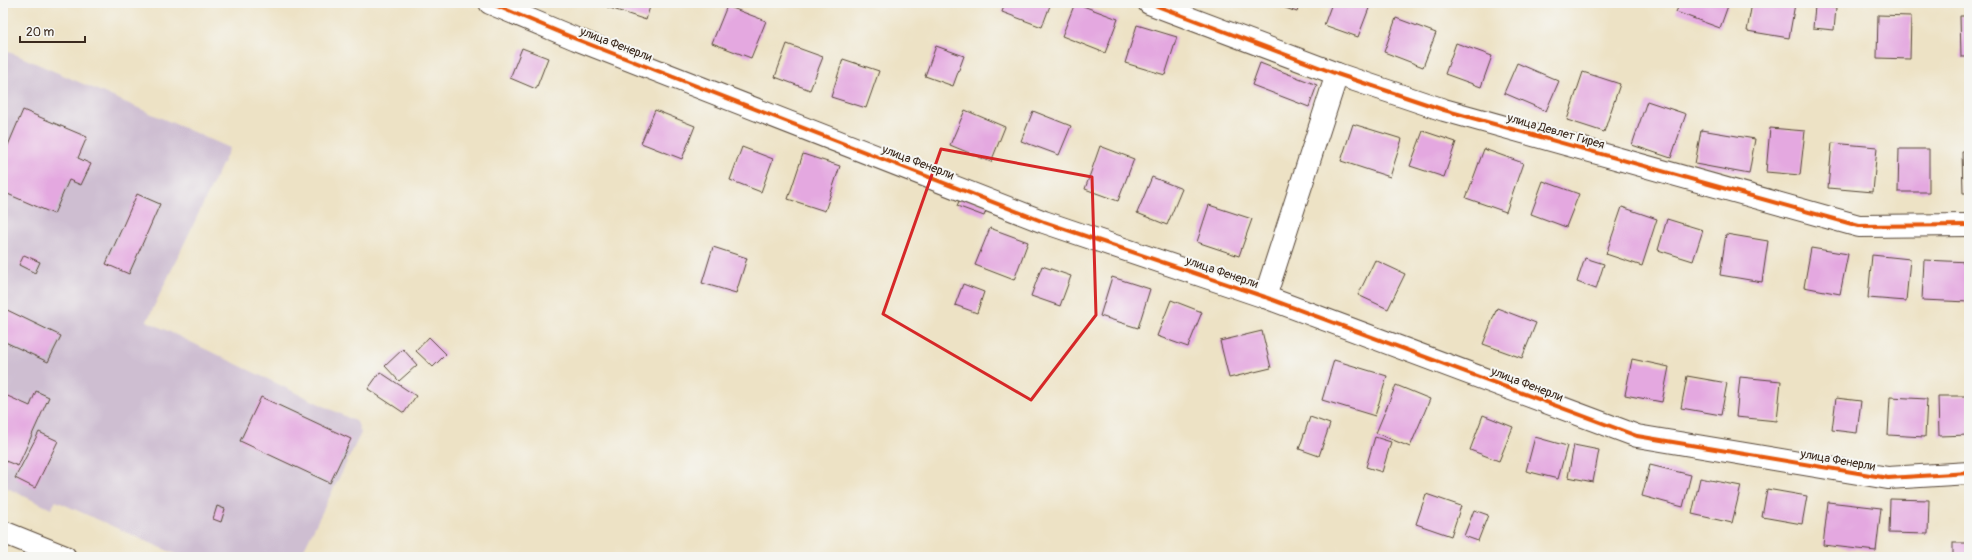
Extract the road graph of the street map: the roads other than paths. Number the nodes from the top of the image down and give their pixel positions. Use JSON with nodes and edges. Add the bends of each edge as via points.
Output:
{"nodes":[{"id":1,"x":490,"y":3,"type":"edge"},
{"id":2,"x":1149,"y":3,"type":"edge"},
{"id":3,"x":1337,"y":74,"type":"junction"},
{"id":4,"x":1969,"y":226,"type":"edge"},
{"id":5,"x":1265,"y":297,"type":"junction"},
{"id":6,"x":1969,"y":473,"type":"edge"},
{"id":7,"x":3,"y":532,"type":"edge"},
{"id":8,"x":65,"y":557,"type":"edge"}],
"edges":[{"from":1,"to":5,"type":"street","name":"улица Фенерли","via":[[1044,222]]},
{"from":2,"to":3,"type":"street","name":"улица Девлет Гирея"},
{"from":3,"to":4,"type":"street","name":"улица Девлет Гирея","via":[[1444,110],[1859,226]]},
{"from":3,"to":5,"type":"street"},
{"from":5,"to":6,"type":"street","name":"улица Фенерли","via":[[1637,436],[1888,478]]},
{"from":7,"to":8,"type":"street"}]}
